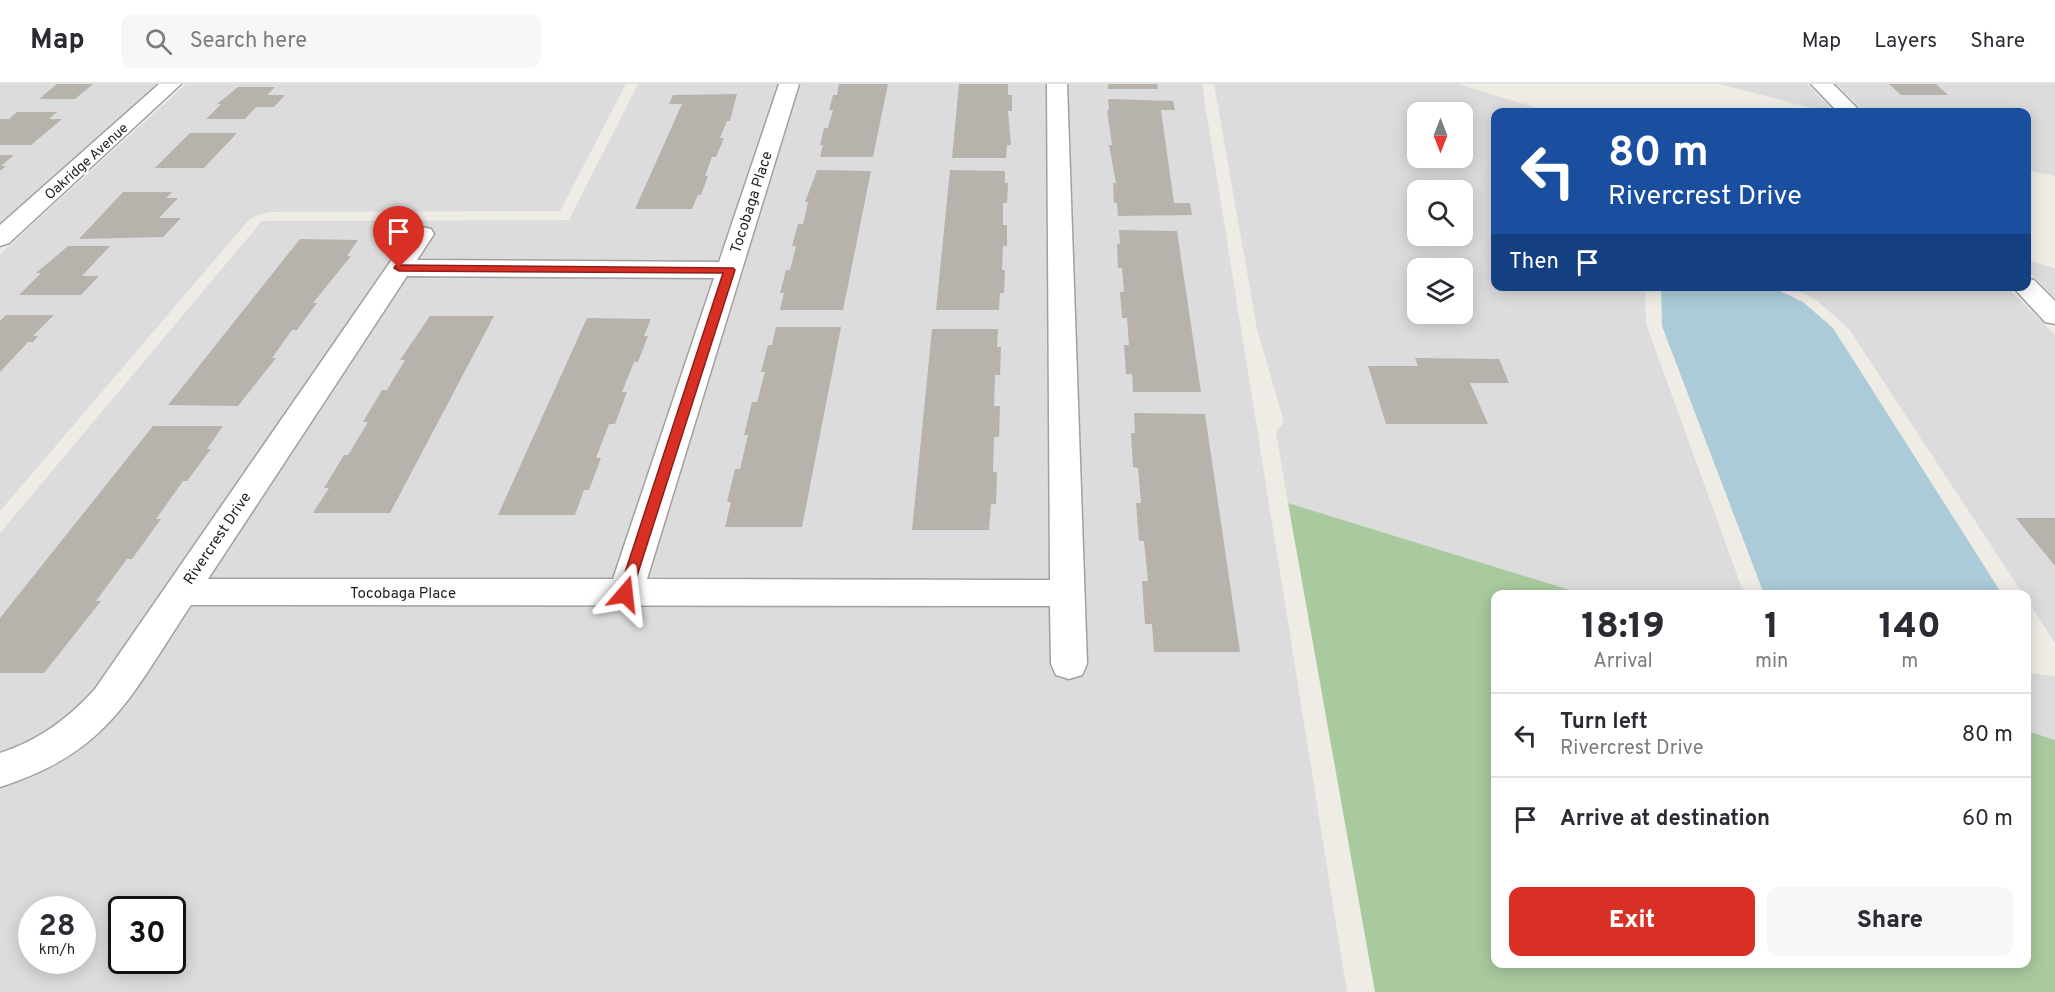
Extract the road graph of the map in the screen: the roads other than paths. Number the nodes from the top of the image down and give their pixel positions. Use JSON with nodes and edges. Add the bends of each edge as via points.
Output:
{"nodes":[{"id":1,"x":171,"y":84,"type":"edge"},
{"id":2,"x":789,"y":84,"type":"edge"},
{"id":3,"x":1057,"y":84,"type":"edge"},
{"id":4,"x":1821,"y":84,"type":"edge"},
{"id":5,"x":1846,"y":108,"type":"edge"},
{"id":6,"x":422,"y":234,"type":"dead end"},
{"id":7,"x":0,"y":238,"type":"edge"},
{"id":8,"x":399,"y":268,"type":"junction"},
{"id":9,"x":730,"y":270,"type":"junction"},
{"id":10,"x":2030,"y":291,"type":"edge"},
{"id":11,"x":2055,"y":316,"type":"edge"},
{"id":12,"x":181,"y":592,"type":"junction"},
{"id":13,"x":1068,"y":593,"type":"junction"},
{"id":14,"x":625,"y":594,"type":"junction"},
{"id":15,"x":1069,"y":664,"type":"dead end"},
{"id":16,"x":0,"y":770,"type":"edge"}],
"edges":[{"from":1,"to":7,"type":"street","name":"Oakridge Avenue"},
{"from":2,"to":9,"type":"street","name":"Tocobaga Place"},
{"from":3,"to":13,"type":"street"},
{"from":4,"to":5,"type":"street"},
{"from":6,"to":8,"type":"street","name":"Rivercrest Drive"},
{"from":8,"to":9,"type":"street"},
{"from":8,"to":12,"type":"street","name":"Rivercrest Drive"},
{"from":9,"to":14,"type":"street","name":"Tocobaga Place"},
{"from":10,"to":11,"type":"street"},
{"from":12,"to":14,"type":"street","name":"Tocobaga Place"},
{"from":12,"to":16,"type":"street","name":"Rivercrest Drive","via":[[95,717],[37,756]]},
{"from":13,"to":14,"type":"street","name":"Tocobaga Place"},
{"from":13,"to":15,"type":"street"}]}
